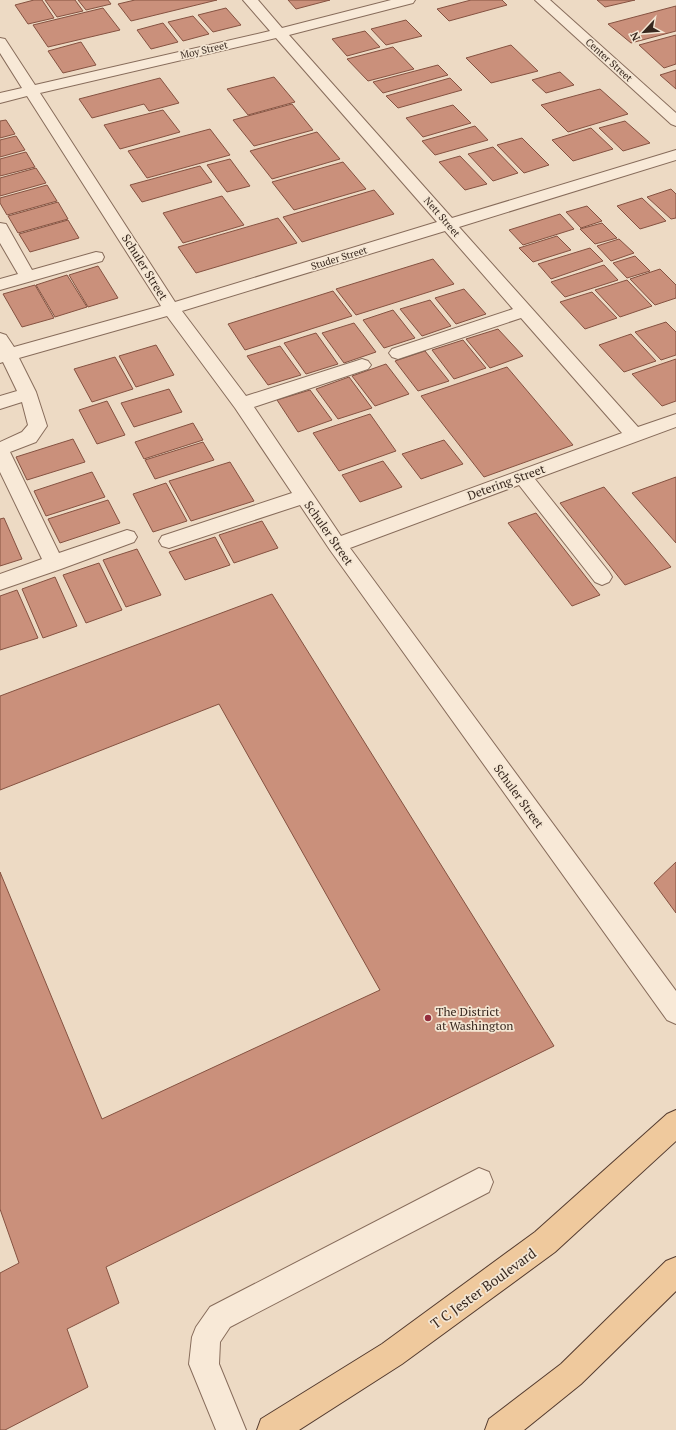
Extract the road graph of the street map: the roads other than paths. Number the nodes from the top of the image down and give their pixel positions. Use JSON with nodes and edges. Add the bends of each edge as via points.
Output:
{"nodes":[{"id":1,"x":250,"y":0,"type":"edge"},
{"id":2,"x":408,"y":0,"type":"edge"},
{"id":3,"x":542,"y":0,"type":"edge"},
{"id":4,"x":279,"y":33,"type":"junction"},
{"id":5,"x":4,"y":53,"type":"edge"},
{"id":6,"x":32,"y":90,"type":"junction"},
{"id":7,"x":0,"y":98,"type":"edge"},
{"id":8,"x":676,"y":121,"type":"edge"},
{"id":9,"x":676,"y":155,"type":"edge"},
{"id":10,"x":449,"y":225,"type":"junction"},
{"id":11,"x":0,"y":228,"type":"edge"},
{"id":12,"x":96,"y":257,"type":"dead end"},
{"id":13,"x":28,"y":277,"type":"junction"},
{"id":14,"x":0,"y":285,"type":"edge"},
{"id":15,"x":171,"y":308,"type":"junction"},
{"id":16,"x":525,"y":311,"type":"junction"},
{"id":17,"x":0,"y":339,"type":"edge"},
{"id":18,"x":398,"y":353,"type":"dead end"},
{"id":19,"x":4,"y":356,"type":"edge"},
{"id":20,"x":362,"y":365,"type":"dead end"},
{"id":21,"x":27,"y":394,"type":"junction"},
{"id":22,"x":0,"y":403,"type":"edge"},
{"id":23,"x":242,"y":404,"type":"junction"},
{"id":24,"x":676,"y":420,"type":"edge"},
{"id":25,"x":634,"y":435,"type":"junction"},
{"id":26,"x":0,"y":449,"type":"edge"},
{"id":27,"x":0,"y":452,"type":"edge"},
{"id":28,"x":522,"y":476,"type":"junction"},
{"id":29,"x":304,"y":496,"type":"junction"},
{"id":30,"x":127,"y":537,"type":"dead end"},
{"id":31,"x":169,"y":541,"type":"dead end"},
{"id":32,"x":337,"y":545,"type":"junction"},
{"id":33,"x":54,"y":564,"type":"junction"},
{"id":34,"x":602,"y":577,"type":"dead end"},
{"id":35,"x":0,"y":582,"type":"edge"},
{"id":36,"x":676,"y":1012,"type":"edge"},
{"id":37,"x":676,"y":1123,"type":"edge"},
{"id":38,"x":479,"y":1182,"type":"dead end"},
{"id":39,"x":676,"y":1271,"type":"edge"},
{"id":40,"x":231,"y":1430,"type":"edge"},
{"id":41,"x":272,"y":1430,"type":"edge"},
{"id":42,"x":500,"y":1430,"type":"edge"}],
"edges":[{"from":1,"to":4,"type":"street","name":"Nett Street"},
{"from":2,"to":4,"type":"street","name":"Moy Street"},
{"from":3,"to":8,"type":"street","name":"Center Street"},
{"from":4,"to":6,"type":"street","name":"Moy Street"},
{"from":4,"to":10,"type":"street","name":"Nett Street"},
{"from":5,"to":6,"type":"street","name":"Schuler Street"},
{"from":6,"to":7,"type":"street","name":"Moy Street"},
{"from":6,"to":15,"type":"street","name":"Schuler Street"},
{"from":9,"to":10,"type":"street","name":"Studer Street"},
{"from":10,"to":15,"type":"street","name":"Studer Street"},
{"from":10,"to":16,"type":"street","name":"Nett Street"},
{"from":11,"to":13,"type":"street"},
{"from":12,"to":13,"type":"street"},
{"from":13,"to":14,"type":"street"},
{"from":15,"to":19,"type":"street","name":"Studer Street"},
{"from":15,"to":23,"type":"street","name":"Schuler Street"},
{"from":16,"to":18,"type":"street"},
{"from":16,"to":25,"type":"street","name":"Nett Street"},
{"from":17,"to":19,"type":"street"},
{"from":19,"to":21,"type":"street"},
{"from":20,"to":23,"type":"street"},
{"from":21,"to":22,"type":"street"},
{"from":21,"to":26,"type":"street","via":[[38,426],[29,437]]},
{"from":23,"to":29,"type":"street","name":"Schuler Street"},
{"from":24,"to":25,"type":"street","name":"Detering Street"},
{"from":25,"to":28,"type":"street","name":"Detering Street"},
{"from":27,"to":33,"type":"street"},
{"from":28,"to":32,"type":"street","name":"Detering Street"},
{"from":28,"to":34,"type":"street"},
{"from":29,"to":31,"type":"street"},
{"from":29,"to":32,"type":"street","name":"Schuler Street"},
{"from":30,"to":33,"type":"street"},
{"from":32,"to":36,"type":"street","name":"Schuler Street"},
{"from":33,"to":35,"type":"street"},
{"from":37,"to":41,"type":"main road","name":"T C Jester Boulevard","via":[[545,1242],[392,1354]]},
{"from":38,"to":40,"type":"street","via":[[220,1317],[206,1337],[204,1364]]},
{"from":39,"to":42,"type":"main road","via":[[571,1374]]}]}
